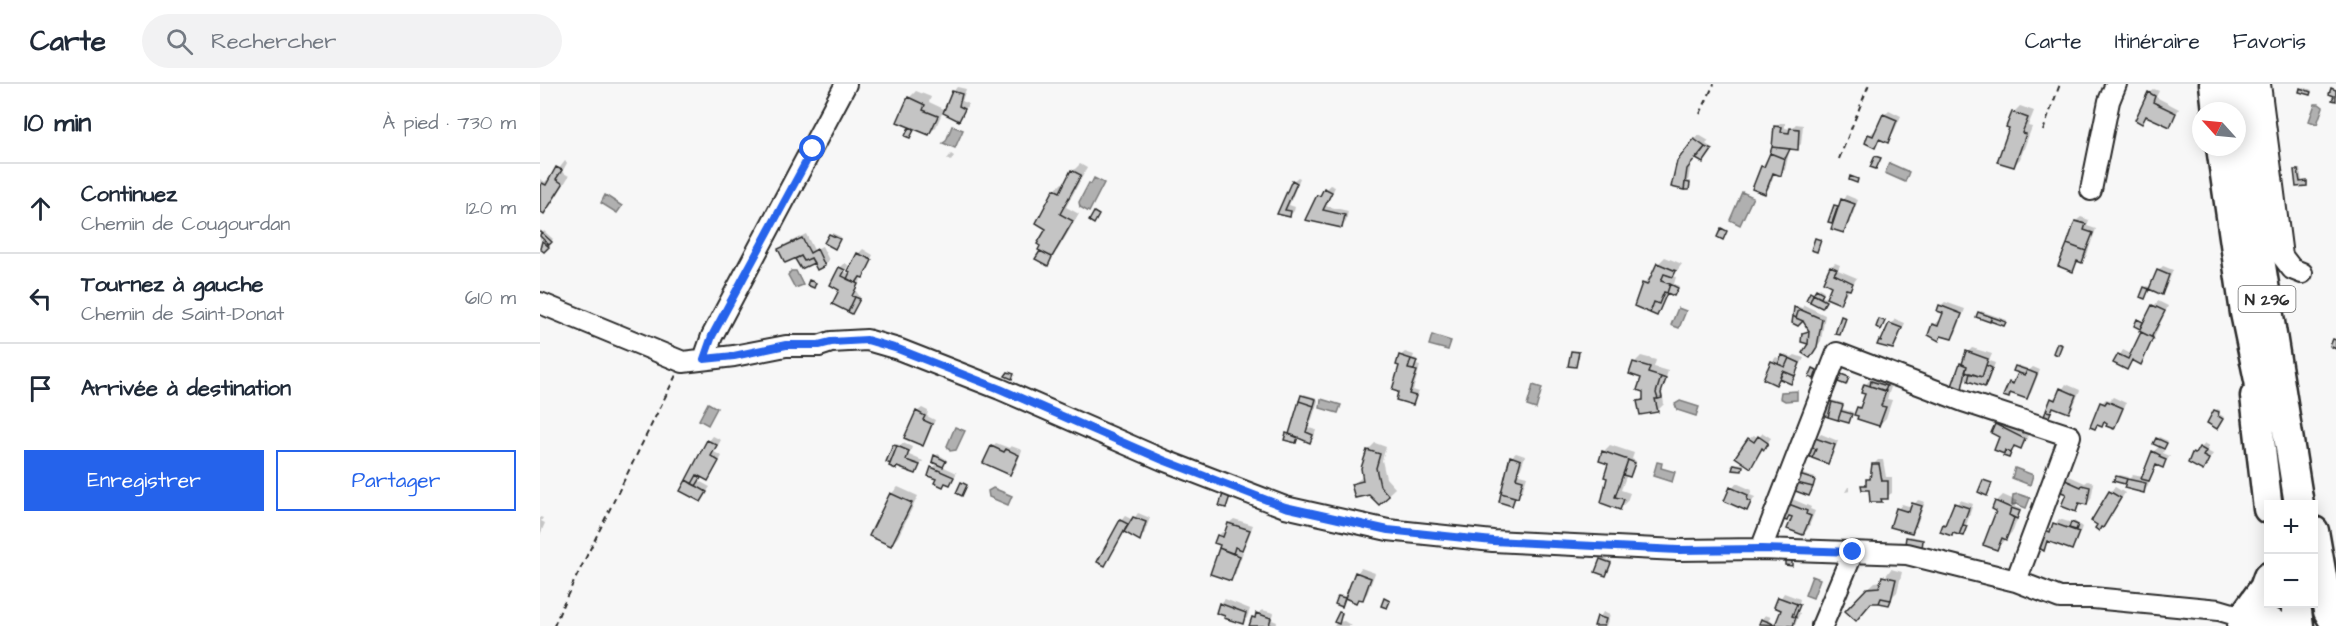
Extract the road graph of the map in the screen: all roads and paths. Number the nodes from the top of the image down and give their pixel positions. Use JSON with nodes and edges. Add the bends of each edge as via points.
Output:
{"nodes":[{"id":1,"x":846,"y":84,"type":"edge"},
{"id":2,"x":1714,"y":84,"type":"edge"},
{"id":3,"x":1869,"y":84,"type":"edge"},
{"id":4,"x":2060,"y":84,"type":"edge"},
{"id":5,"x":2116,"y":84,"type":"edge"},
{"id":6,"x":2214,"y":84,"type":"edge"},
{"id":7,"x":2237,"y":84,"type":"edge"},
{"id":8,"x":2260,"y":84,"type":"edge"},
{"id":9,"x":2216,"y":102,"type":"edge"},
{"id":10,"x":1700,"y":114,"type":"dead end"},
{"id":11,"x":2043,"y":131,"type":"dead end"},
{"id":12,"x":2222,"y":156,"type":"edge"},
{"id":13,"x":1839,"y":159,"type":"dead end"},
{"id":14,"x":2091,"y":190,"type":"dead end"},
{"id":15,"x":2261,"y":260,"type":"junction"},
{"id":16,"x":2302,"y":273,"type":"dead end"},
{"id":17,"x":540,"y":303,"type":"edge"},
{"id":18,"x":2245,"y":313,"type":"junction"},
{"id":19,"x":704,"y":359,"type":"junction"},
{"id":20,"x":683,"y":362,"type":"junction"},
{"id":21,"x":2267,"y":500,"type":"edge"},
{"id":22,"x":2279,"y":500,"type":"edge"},
{"id":23,"x":2299,"y":500,"type":"edge"},
{"id":24,"x":2308,"y":500,"type":"edge"},
{"id":25,"x":1761,"y":549,"type":"junction"},
{"id":26,"x":1853,"y":552,"type":"junction"},
{"id":27,"x":2317,"y":554,"type":"edge"},
{"id":28,"x":2016,"y":581,"type":"junction"},
{"id":29,"x":2264,"y":588,"type":"edge"},
{"id":30,"x":2297,"y":608,"type":"edge"},
{"id":31,"x":2316,"y":608,"type":"edge"},
{"id":32,"x":2241,"y":621,"type":"edge"},
{"id":33,"x":2336,"y":625,"type":"edge"},
{"id":34,"x":554,"y":626,"type":"edge"},
{"id":35,"x":1822,"y":626,"type":"edge"},
{"id":36,"x":2278,"y":626,"type":"edge"},
{"id":37,"x":2299,"y":626,"type":"edge"},
{"id":38,"x":2319,"y":626,"type":"edge"}],
"edges":[{"from":1,"to":19,"type":"street","via":[[712,336]]},
{"from":2,"to":10,"type":"path"},
{"from":3,"to":13,"type":"path"},
{"from":4,"to":11,"type":"path"},
{"from":5,"to":14,"type":"street"},
{"from":6,"to":9,"type":"highway"},
{"from":7,"to":15,"type":"highway","number":"N 296"},
{"from":8,"to":16,"type":"street","via":[[2282,256],[2292,269]]},
{"from":12,"to":18,"type":"highway","number":"N 296"},
{"from":15,"to":23,"type":"highway","number":"N 296"},
{"from":15,"to":24,"type":"highway"},
{"from":17,"to":20,"type":"street"},
{"from":18,"to":21,"type":"highway"},
{"from":18,"to":22,"type":"highway","number":"N 296","via":[[2265,404]]},
{"from":19,"to":20,"type":"street"},
{"from":19,"to":25,"type":"street","via":[[786,345],[867,340],[1000,389],[1163,460],[1285,507],[1388,530],[1528,543],[1678,550]]},
{"from":20,"to":34,"type":"path"},
{"from":25,"to":26,"type":"street"},
{"from":25,"to":28,"type":"street","via":[[1837,353],[2070,436]]},
{"from":26,"to":28,"type":"street","via":[[1908,554]]},
{"from":26,"to":35,"type":"street"},
{"from":27,"to":33,"type":"highway","via":[[2328,610]]},
{"from":28,"to":32,"type":"street","via":[[2060,598],[2219,610]]},
{"from":29,"to":32,"type":"highway"},
{"from":30,"to":37,"type":"highway"},
{"from":31,"to":38,"type":"highway"},
{"from":32,"to":36,"type":"highway","via":[[2264,619]]}]}
